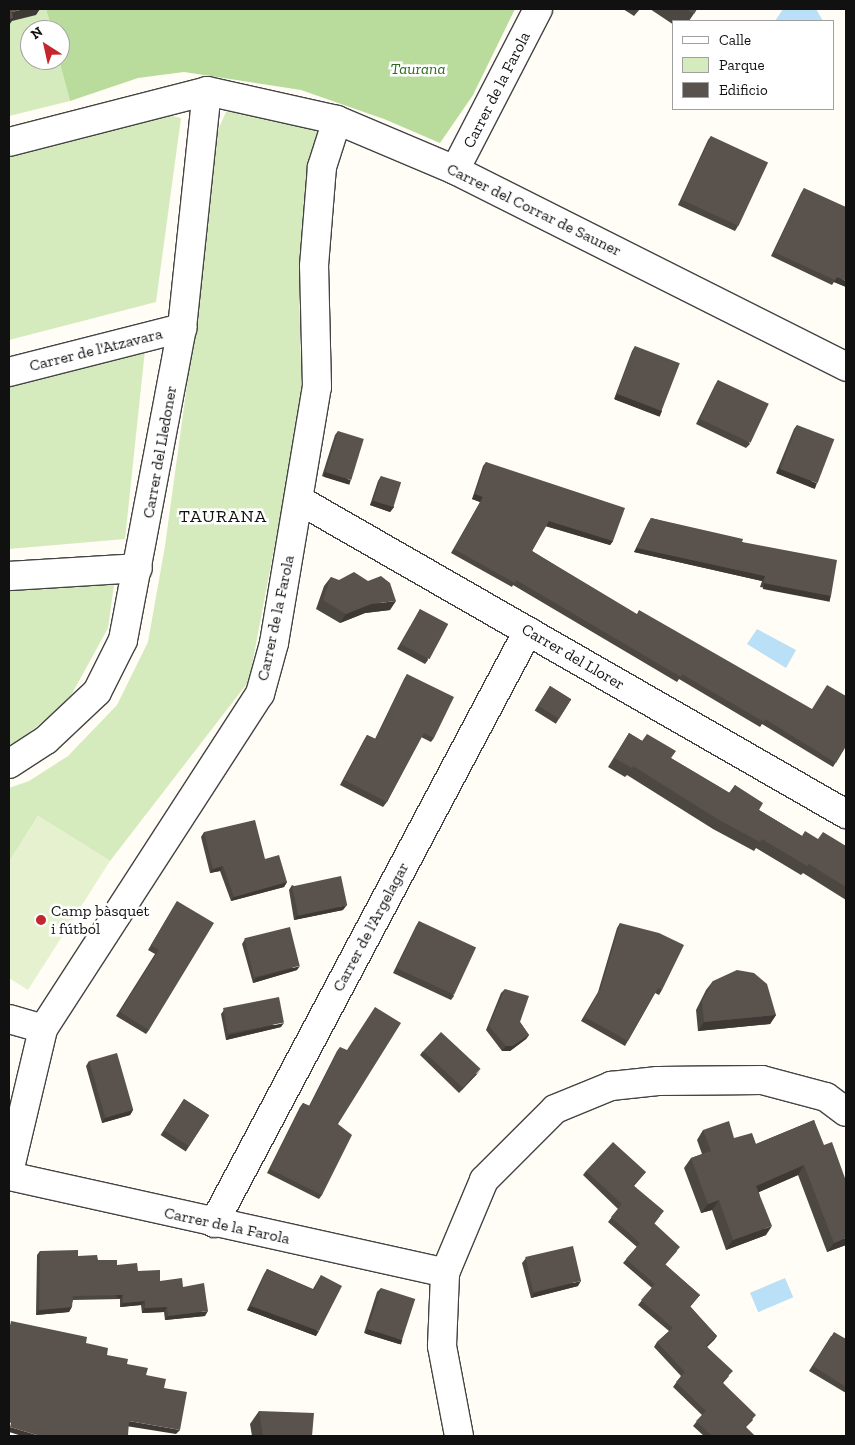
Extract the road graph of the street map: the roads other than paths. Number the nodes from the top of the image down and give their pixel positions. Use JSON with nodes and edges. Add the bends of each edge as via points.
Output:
{"nodes":[{"id":1,"x":538,"y":9,"type":"edge"},
{"id":2,"x":207,"y":91,"type":"junction"},
{"id":3,"x":337,"y":120,"type":"junction"},
{"id":4,"x":9,"y":142,"type":"edge"},
{"id":5,"x":455,"y":170,"type":"junction"},
{"id":6,"x":182,"y":328,"type":"junction"},
{"id":7,"x":846,"y":368,"type":"edge"},
{"id":8,"x":9,"y":372,"type":"edge"},
{"id":9,"x":300,"y":500,"type":"junction"},
{"id":10,"x":138,"y":568,"type":"junction"},
{"id":11,"x":9,"y":576,"type":"edge"},
{"id":12,"x":528,"y":630,"type":"junction"},
{"id":13,"x":9,"y":764,"type":"edge"},
{"id":14,"x":846,"y":814,"type":"edge"},
{"id":15,"x":9,"y":1019,"type":"edge"},
{"id":16,"x":43,"y":1029,"type":"junction"},
{"id":17,"x":846,"y":1112,"type":"edge"},
{"id":18,"x":9,"y":1172,"type":"edge"},
{"id":19,"x":9,"y":1176,"type":"edge"},
{"id":20,"x":214,"y":1223,"type":"junction"},
{"id":21,"x":445,"y":1273,"type":"junction"},
{"id":22,"x":459,"y":1436,"type":"edge"}],
"edges":[{"from":1,"to":5,"type":"street","name":"Carrer de la Farola"},
{"from":2,"to":3,"type":"street","name":"Carrer del Corrar de Sauner"},
{"from":2,"to":4,"type":"street"},
{"from":2,"to":6,"type":"street","name":"Carrer del Lledoner"},
{"from":3,"to":5,"type":"street","name":"Carrer del Corrar de Sauner"},
{"from":3,"to":9,"type":"street","name":"Carrer de la Farola","via":[[322,167],[314,266],[317,387]]},
{"from":5,"to":7,"type":"street","name":"Carrer del Corrar de Sauner"},
{"from":6,"to":8,"type":"street","name":"Carrer de l'Atzavara"},
{"from":6,"to":10,"type":"street","name":"Carrer del Lledoner"},
{"from":9,"to":12,"type":"street","name":"Carrer del Llorer"},
{"from":9,"to":16,"type":"street","name":"Carrer de la Farola","via":[[274,643],[260,694]]},
{"from":10,"to":11,"type":"street"},
{"from":10,"to":13,"type":"street","name":"Carrer del Lledoner","via":[[123,640],[97,692],[46,740]]},
{"from":12,"to":14,"type":"street","name":"Carrer del Llorer"},
{"from":12,"to":20,"type":"street","name":"Carrer de l'Argelagar"},
{"from":15,"to":16,"type":"street"},
{"from":16,"to":18,"type":"street","name":"Carrer de la Farola"},
{"from":17,"to":21,"type":"street","via":[[826,1097],[762,1080],[658,1080],[611,1086],[555,1109],[484,1180]]},
{"from":19,"to":20,"type":"street","name":"Carrer de la Farola"},
{"from":20,"to":21,"type":"street","name":"Carrer de la Farola"},
{"from":21,"to":22,"type":"street","via":[[442,1346]]}]}
